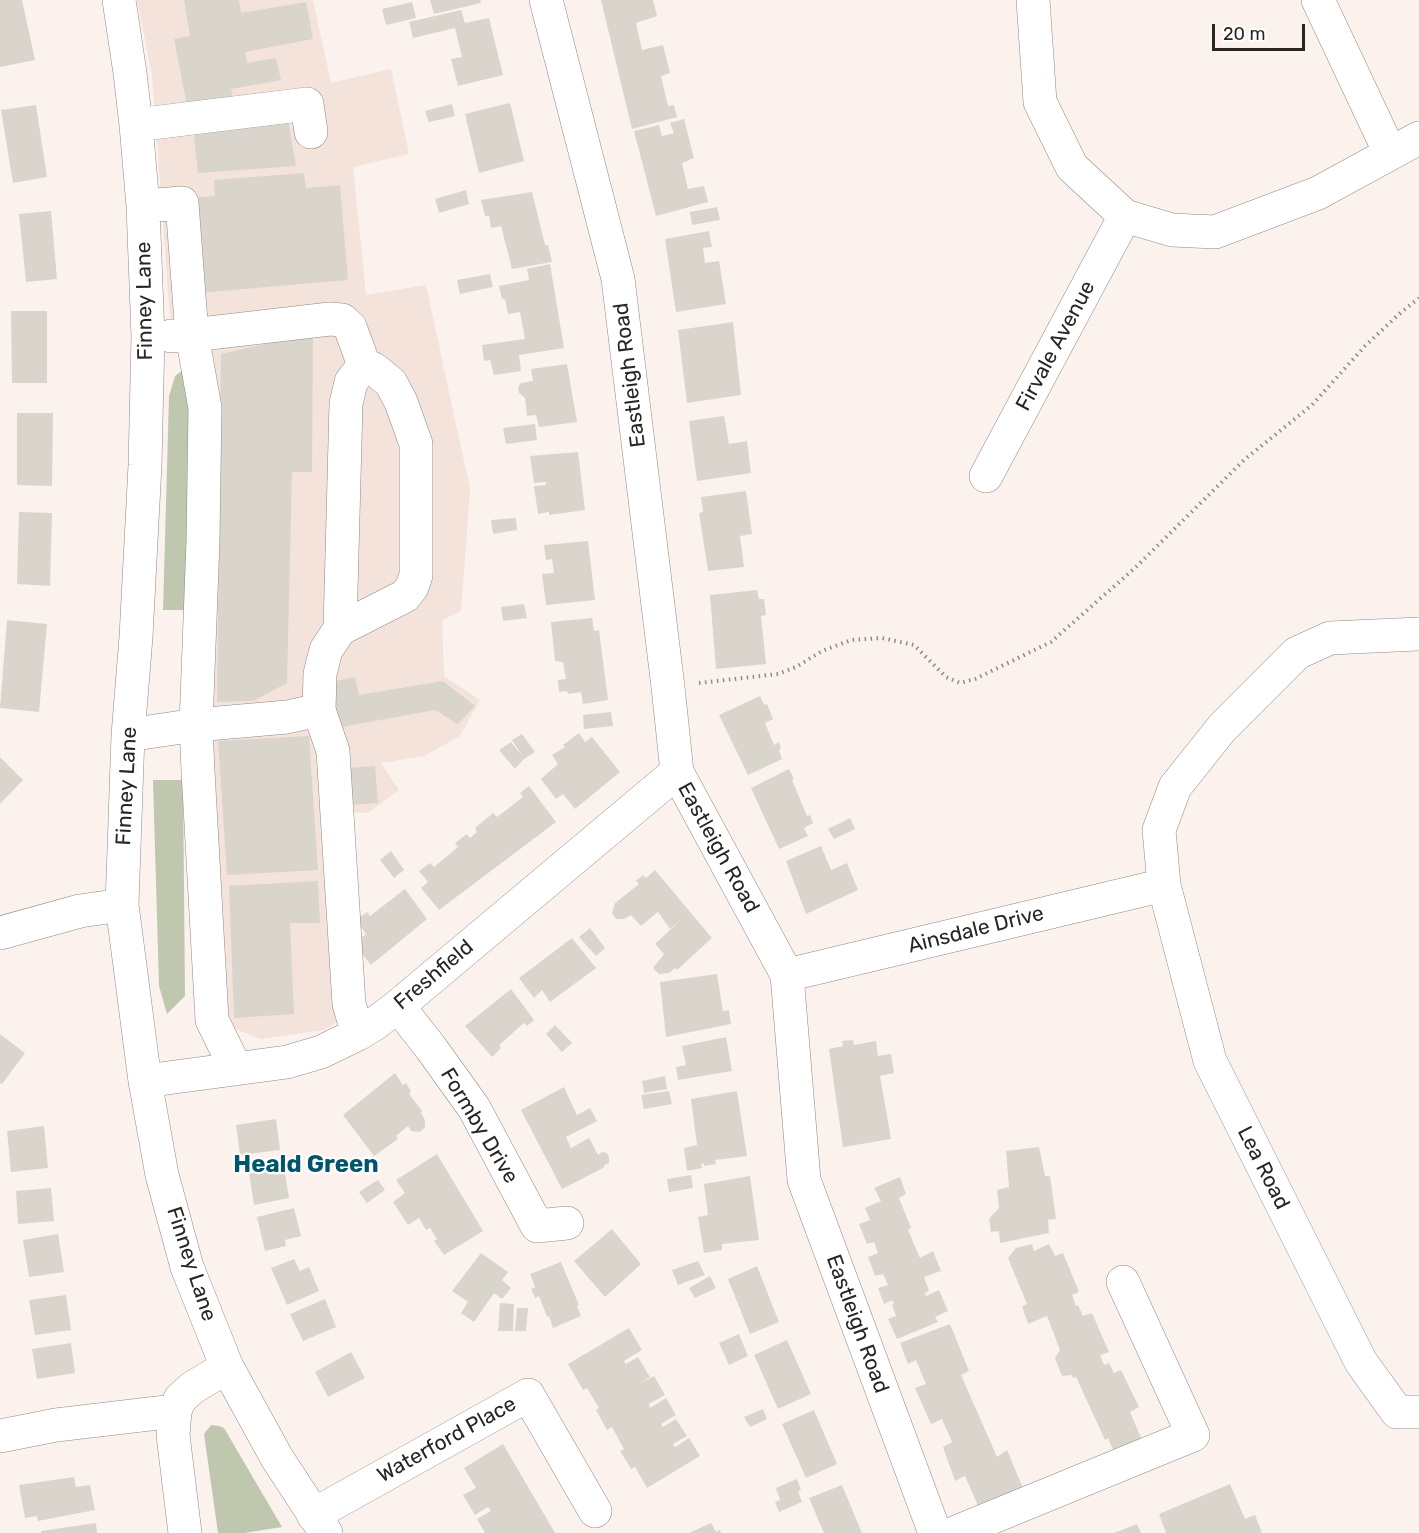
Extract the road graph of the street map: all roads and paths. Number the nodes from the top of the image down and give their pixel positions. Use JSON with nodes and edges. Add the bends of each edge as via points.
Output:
{"nodes":[{"id":1,"x":119,"y":0,"type":"edge"},
{"id":2,"x":546,"y":0,"type":"edge"},
{"id":3,"x":1033,"y":0,"type":"edge"},
{"id":4,"x":1318,"y":0,"type":"edge"},
{"id":5,"x":136,"y":125,"type":"junction"},
{"id":6,"x":311,"y":132,"type":"dead end"},
{"id":7,"x":1419,"y":138,"type":"edge"},
{"id":8,"x":1390,"y":153,"type":"junction"},
{"id":9,"x":143,"y":206,"type":"junction"},
{"id":10,"x":1125,"y":216,"type":"junction"},
{"id":11,"x":1419,"y":298,"type":"edge"},
{"id":12,"x":192,"y":335,"type":"junction"},
{"id":13,"x":148,"y":337,"type":"junction"},
{"id":14,"x":364,"y":365,"type":"junction"},
{"id":15,"x":986,"y":476,"type":"dead end"},
{"id":16,"x":340,"y":629,"type":"junction"},
{"id":17,"x":1419,"y":634,"type":"edge"},
{"id":18,"x":668,"y":687,"type":"junction"},
{"id":19,"x":319,"y":710,"type":"junction"},
{"id":20,"x":196,"y":725,"type":"junction"},
{"id":21,"x":128,"y":735,"type":"junction"},
{"id":22,"x":676,"y":772,"type":"junction"},
{"id":23,"x":1164,"y":885,"type":"junction"},
{"id":24,"x":122,"y":905,"type":"junction"},
{"id":25,"x":0,"y":933,"type":"edge"},
{"id":26,"x":787,"y":975,"type":"junction"},
{"id":27,"x":398,"y":1006,"type":"junction"},
{"id":28,"x":358,"y":1034,"type":"junction"},
{"id":29,"x":236,"y":1069,"type":"junction"},
{"id":30,"x":145,"y":1081,"type":"junction"},
{"id":31,"x":567,"y":1223,"type":"dead end"},
{"id":32,"x":1123,"y":1282,"type":"dead end"},
{"id":33,"x":227,"y":1367,"type":"junction"},
{"id":34,"x":175,"y":1411,"type":"junction"},
{"id":35,"x":1419,"y":1412,"type":"edge"},
{"id":36,"x":0,"y":1436,"type":"edge"},
{"id":37,"x":595,"y":1510,"type":"dead end"},
{"id":38,"x":320,"y":1524,"type":"edge"},
{"id":39,"x":185,"y":1533,"type":"edge"},
{"id":40,"x":935,"y":1533,"type":"edge"},
{"id":41,"x":954,"y":1533,"type":"edge"}],
"edges":[{"from":1,"to":5,"type":"street","name":"Finney Lane"},
{"from":2,"to":18,"type":"street","name":"Eastleigh Road","via":[[618,279]]},
{"from":3,"to":10,"type":"street","via":[[1040,102],[1072,167]]},
{"from":4,"to":8,"type":"street"},
{"from":5,"to":6,"type":"street","via":[[307,104]]},
{"from":5,"to":9,"type":"street","name":"Finney Lane"},
{"from":7,"to":8,"type":"street"},
{"from":8,"to":10,"type":"street","via":[[1318,193],[1215,232],[1172,230]]},
{"from":9,"to":12,"type":"street","via":[[182,203]]},
{"from":9,"to":13,"type":"street","name":"Finney Lane"},
{"from":10,"to":15,"type":"street","name":"Firvale Avenue"},
{"from":11,"to":18,"type":"path","via":[[1365,346],[1312,405],[1244,460],[1136,567],[1051,642],[960,683],[946,677],[914,645],[882,638],[851,640],[778,674]]},
{"from":12,"to":13,"type":"street"},
{"from":12,"to":14,"type":"street","via":[[342,320],[350,327]]},
{"from":12,"to":20,"type":"street","via":[[205,408]]},
{"from":13,"to":21,"type":"street","name":"Finney Lane","via":[[140,575]]},
{"from":14,"to":16,"type":"street","via":[[351,382],[346,404]]},
{"from":14,"to":16,"type":"street","via":[[391,383],[416,444],[416,575],[405,596]]},
{"from":16,"to":19,"type":"street","via":[[326,650],[320,674]]},
{"from":17,"to":23,"type":"street","via":[[1330,638],[1297,653],[1222,728],[1175,787],[1159,830]]},
{"from":18,"to":22,"type":"street","name":"Eastleigh Road"},
{"from":19,"to":20,"type":"street"},
{"from":19,"to":28,"type":"street","via":[[333,751],[349,1004]]},
{"from":20,"to":21,"type":"street"},
{"from":20,"to":29,"type":"street","via":[[212,1020]]},
{"from":21,"to":24,"type":"street","name":"Finney Lane"},
{"from":22,"to":26,"type":"street","name":"Eastleigh Road"},
{"from":22,"to":27,"type":"street","name":"Freshfield"},
{"from":23,"to":26,"type":"street","name":"Ainsdale Drive"},
{"from":23,"to":35,"type":"street","name":"Lea Road","via":[[1210,1061],[1361,1362],[1397,1412]]},
{"from":24,"to":25,"type":"street","via":[[80,911]]},
{"from":24,"to":30,"type":"street","name":"Finney Lane"},
{"from":26,"to":40,"type":"street","name":"Eastleigh Road","via":[[804,1180]]},
{"from":27,"to":28,"type":"street","name":"Freshfield"},
{"from":27,"to":31,"type":"street","name":"Formby Drive","via":[[474,1108],[537,1226]]},
{"from":28,"to":29,"type":"street","name":"Freshfield","via":[[321,1052]]},
{"from":29,"to":30,"type":"street","name":"Freshfield"},
{"from":30,"to":33,"type":"street","name":"Finney Lane","via":[[162,1175],[187,1267]]},
{"from":32,"to":41,"type":"street","via":[[1193,1435]]},
{"from":33,"to":34,"type":"street","via":[[192,1388],[180,1399]]},
{"from":33,"to":38,"type":"street","name":"Finney Lane","via":[[277,1458]]},
{"from":34,"to":36,"type":"street"},
{"from":34,"to":39,"type":"street","via":[[173,1435]]},
{"from":37,"to":38,"type":"street","name":"Waterford Place","via":[[528,1395]]}]}
